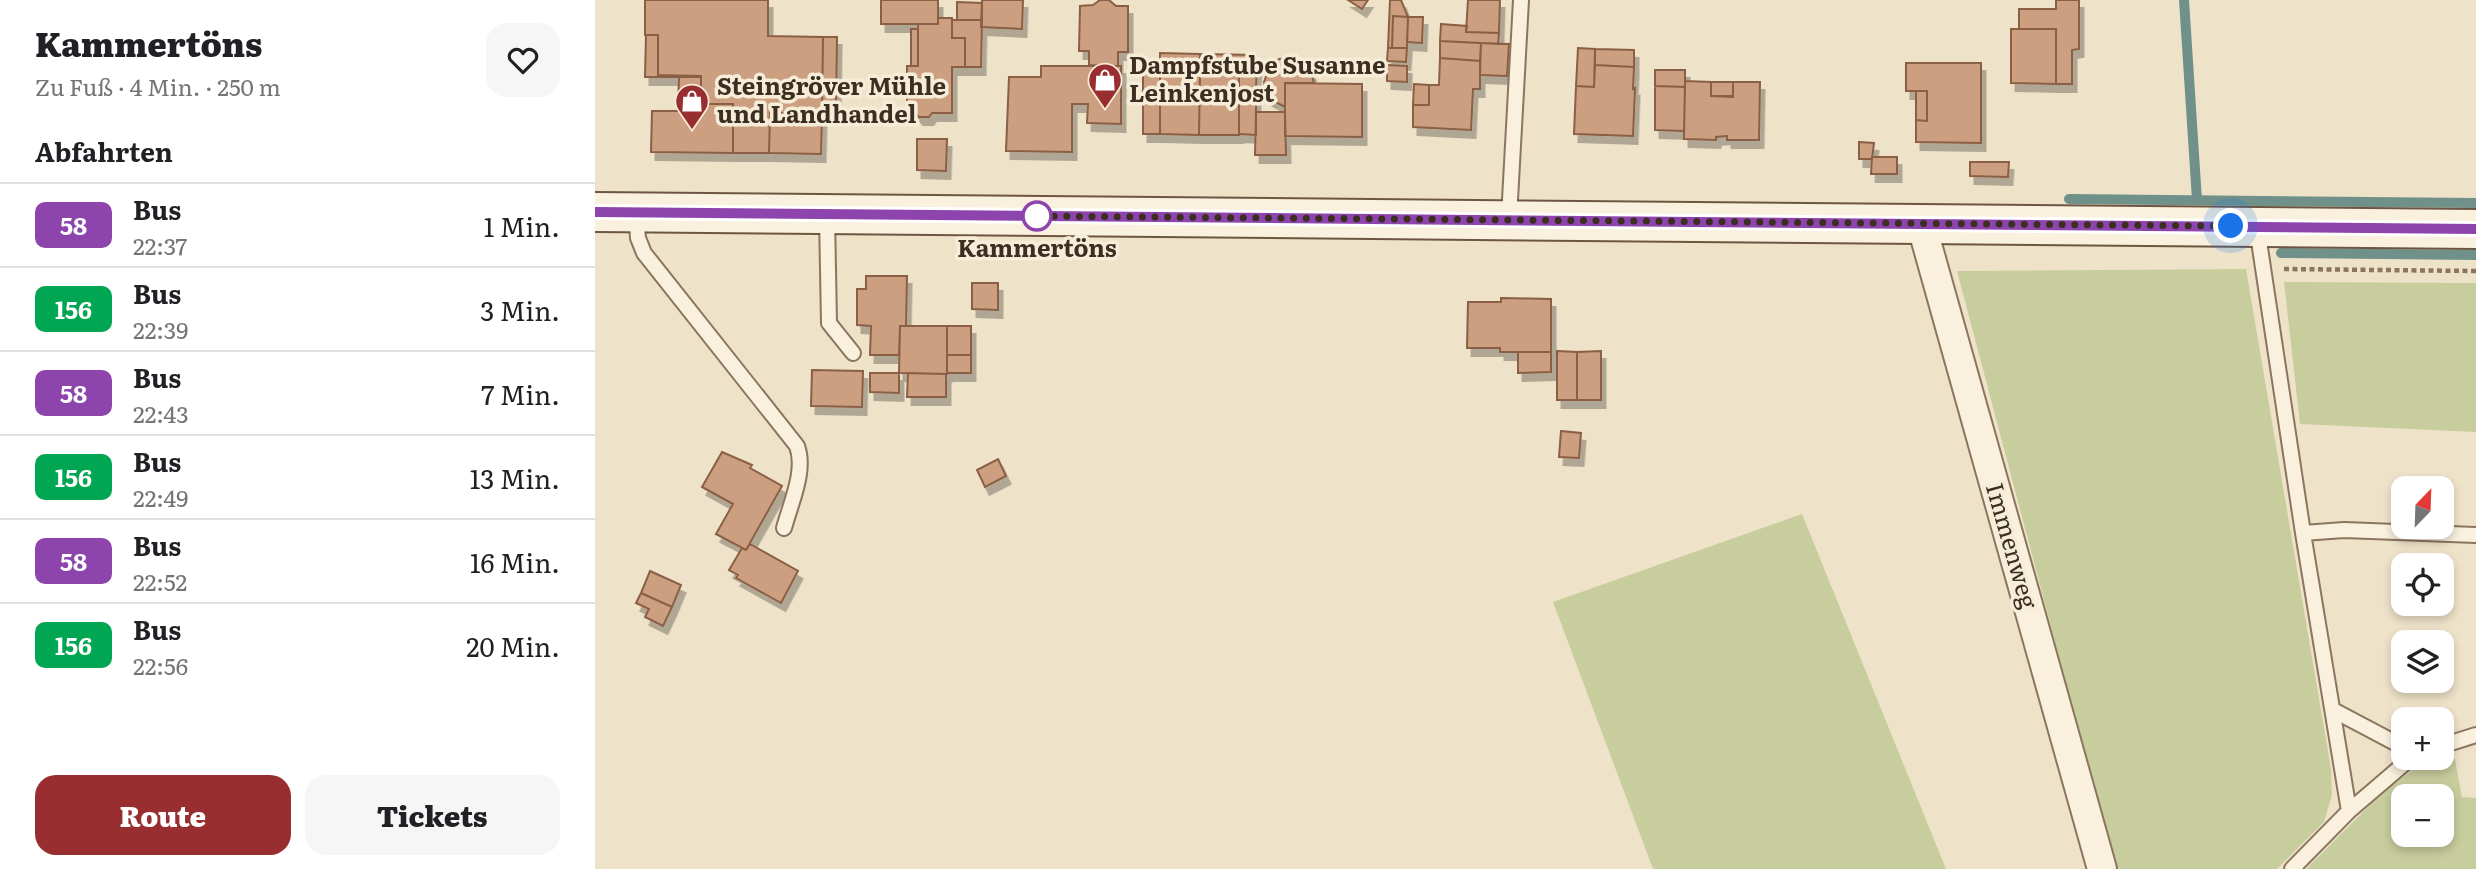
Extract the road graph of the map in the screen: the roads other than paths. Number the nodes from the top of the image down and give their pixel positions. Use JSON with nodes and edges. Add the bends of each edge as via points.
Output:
{"nodes":[{"id":1,"x":1521,"y":0,"type":"edge"},
{"id":2,"x":595,"y":212,"type":"edge"},
{"id":3,"x":636,"y":213,"type":"junction"},
{"id":4,"x":827,"y":215,"type":"junction"},
{"id":5,"x":1509,"y":219,"type":"junction"},
{"id":6,"x":1921,"y":223,"type":"junction"},
{"id":7,"x":2476,"y":229,"type":"edge"},
{"id":8,"x":2259,"y":244,"type":"junction"},
{"id":9,"x":853,"y":353,"type":"dead end"},
{"id":10,"x":784,"y":528,"type":"dead end"},
{"id":11,"x":2303,"y":533,"type":"junction"},
{"id":12,"x":2476,"y":536,"type":"edge"},
{"id":13,"x":2333,"y":710,"type":"junction"},
{"id":14,"x":2476,"y":735,"type":"edge"},
{"id":15,"x":2391,"y":741,"type":"edge"},
{"id":16,"x":2454,"y":742,"type":"edge"},
{"id":17,"x":2397,"y":770,"type":"edge"},
{"id":18,"x":2349,"y":811,"type":"junction"},
{"id":19,"x":2102,"y":869,"type":"edge"},
{"id":20,"x":2292,"y":869,"type":"edge"}],
"edges":[{"from":1,"to":5,"type":"lane"},
{"from":2,"to":3,"type":"street"},
{"from":3,"to":4,"type":"street"},
{"from":3,"to":10,"type":"lane","via":[[644,253],[797,446],[800,469]]},
{"from":4,"to":5,"type":"street"},
{"from":4,"to":9,"type":"lane","via":[[829,323]]},
{"from":5,"to":6,"type":"street"},
{"from":6,"to":8,"type":"street"},
{"from":6,"to":19,"type":"street","name":"Immenweg"},
{"from":7,"to":8,"type":"street"},
{"from":8,"to":11,"type":"lane"},
{"from":11,"to":12,"type":"lane","via":[[2344,530]]},
{"from":11,"to":13,"type":"lane"},
{"from":13,"to":15,"type":"lane"},
{"from":13,"to":18,"type":"lane"},
{"from":14,"to":16,"type":"lane"},
{"from":17,"to":18,"type":"lane"},
{"from":18,"to":20,"type":"lane"}]}
